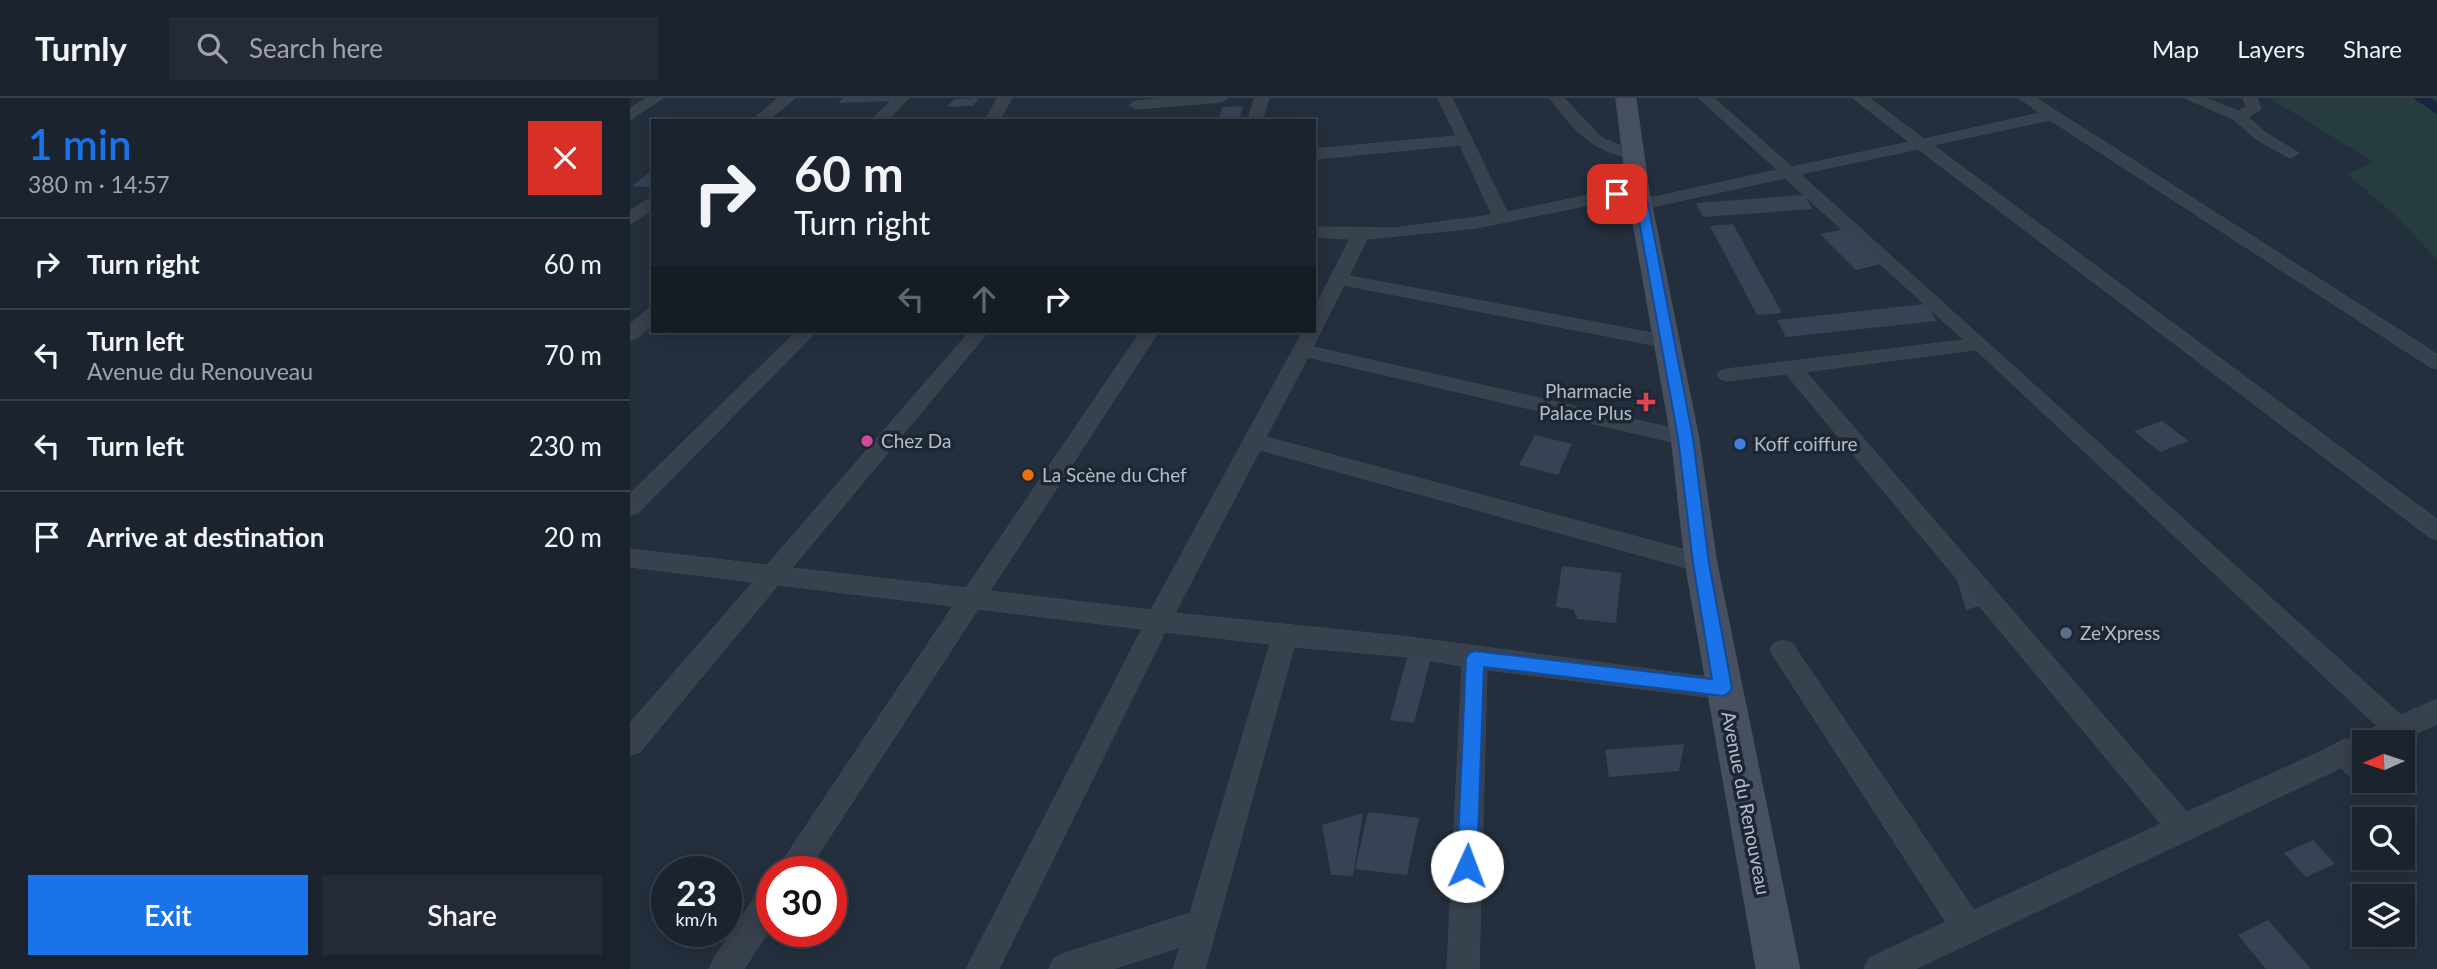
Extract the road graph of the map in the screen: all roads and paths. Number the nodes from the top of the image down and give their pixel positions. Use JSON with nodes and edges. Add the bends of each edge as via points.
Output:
{"nodes":[{"id":1,"x":656,"y":98,"type":"edge"},
{"id":2,"x":788,"y":98,"type":"edge"},
{"id":3,"x":902,"y":98,"type":"edge"},
{"id":4,"x":1005,"y":98,"type":"edge"},
{"id":5,"x":1221,"y":98,"type":"edge"},
{"id":6,"x":1262,"y":98,"type":"edge"},
{"id":7,"x":1445,"y":98,"type":"edge"},
{"id":8,"x":1557,"y":98,"type":"edge"},
{"id":9,"x":1626,"y":98,"type":"edge"},
{"id":10,"x":1706,"y":98,"type":"edge"},
{"id":11,"x":1860,"y":98,"type":"edge"},
{"id":12,"x":2026,"y":98,"type":"edge"},
{"id":13,"x":2192,"y":98,"type":"edge"},
{"id":14,"x":2250,"y":98,"type":"edge"},
{"id":15,"x":1136,"y":102,"type":"edge"},
{"id":16,"x":2053,"y":115,"type":"junction"},
{"id":17,"x":630,"y":116,"type":"edge"},
{"id":18,"x":2238,"y":116,"type":"junction"},
{"id":19,"x":761,"y":119,"type":"edge"},
{"id":20,"x":880,"y":119,"type":"edge"},
{"id":21,"x":993,"y":119,"type":"edge"},
{"id":22,"x":1256,"y":119,"type":"edge"},
{"id":23,"x":1465,"y":140,"type":"junction"},
{"id":24,"x":1921,"y":144,"type":"junction"},
{"id":25,"x":2291,"y":153,"type":"dead end"},
{"id":26,"x":1316,"y":154,"type":"edge"},
{"id":27,"x":1632,"y":154,"type":"junction"},
{"id":28,"x":1789,"y":172,"type":"junction"},
{"id":29,"x":1640,"y":197,"type":"junction"},
{"id":30,"x":651,"y":203,"type":"edge"},
{"id":31,"x":1501,"y":216,"type":"junction"},
{"id":32,"x":630,"y":219,"type":"edge"},
{"id":33,"x":1316,"y":232,"type":"edge"},
{"id":34,"x":1361,"y":235,"type":"junction"},
{"id":35,"x":1339,"y":279,"type":"junction"},
{"id":36,"x":651,"y":316,"type":"edge"},
{"id":37,"x":1316,"y":324,"type":"edge"},
{"id":38,"x":806,"y":333,"type":"edge"},
{"id":39,"x":978,"y":333,"type":"edge"},
{"id":40,"x":1149,"y":333,"type":"edge"},
{"id":41,"x":630,"y":334,"type":"edge"},
{"id":42,"x":1310,"y":336,"type":"edge"},
{"id":43,"x":1668,"y":342,"type":"junction"},
{"id":44,"x":1980,"y":344,"type":"junction"},
{"id":45,"x":2437,"y":363,"type":"edge"},
{"id":46,"x":1791,"y":367,"type":"junction"},
{"id":47,"x":1727,"y":375,"type":"dead end"},
{"id":48,"x":1685,"y":438,"type":"junction"},
{"id":49,"x":1255,"y":441,"type":"junction"},
{"id":50,"x":630,"y":507,"type":"edge"},
{"id":51,"x":2437,"y":531,"type":"edge"},
{"id":52,"x":630,"y":558,"type":"edge"},
{"id":53,"x":1701,"y":563,"type":"junction"},
{"id":54,"x":773,"y":575,"type":"junction"},
{"id":55,"x":972,"y":599,"type":"junction"},
{"id":56,"x":1158,"y":621,"type":"junction"},
{"id":57,"x":1285,"y":636,"type":"junction"},
{"id":58,"x":1783,"y":650,"type":"dead end"},
{"id":59,"x":1475,"y":659,"type":"junction"},
{"id":60,"x":1723,"y":688,"type":"junction"},
{"id":61,"x":2437,"y":711,"type":"edge"},
{"id":62,"x":2398,"y":729,"type":"joint"},
{"id":63,"x":630,"y":743,"type":"edge"},
{"id":64,"x":2352,"y":750,"type":"edge"},
{"id":65,"x":2183,"y":829,"type":"junction"},
{"id":66,"x":801,"y":856,"type":"edge"},
{"id":67,"x":756,"y":923,"type":"edge"},
{"id":68,"x":1204,"y":924,"type":"junction"},
{"id":69,"x":1968,"y":928,"type":"junction"},
{"id":70,"x":725,"y":969,"type":"edge"},
{"id":71,"x":982,"y":969,"type":"edge"},
{"id":72,"x":1065,"y":969,"type":"edge"},
{"id":73,"x":1189,"y":969,"type":"edge"},
{"id":74,"x":1463,"y":969,"type":"edge"},
{"id":75,"x":1778,"y":969,"type":"edge"},
{"id":76,"x":1880,"y":969,"type":"edge"}],
"edges":[{"from":1,"to":17,"type":"street"},
{"from":2,"to":19,"type":"street"},
{"from":3,"to":20,"type":"street"},
{"from":4,"to":21,"type":"street"},
{"from":5,"to":15,"type":"street"},
{"from":6,"to":22,"type":"street"},
{"from":7,"to":23,"type":"street"},
{"from":8,"to":27,"type":"street","via":[[1595,143]]},
{"from":9,"to":27,"type":"main road","name":"Avenue du Renouveau"},
{"from":10,"to":28,"type":"street"},
{"from":11,"to":24,"type":"street"},
{"from":12,"to":16,"type":"street"},
{"from":13,"to":18,"type":"street"},
{"from":14,"to":18,"type":"street","via":[[2254,109]]},
{"from":16,"to":24,"type":"street"},
{"from":16,"to":45,"type":"street"},
{"from":18,"to":25,"type":"street"},
{"from":23,"to":26,"type":"street"},
{"from":23,"to":31,"type":"street"},
{"from":24,"to":28,"type":"street"},
{"from":24,"to":51,"type":"street"},
{"from":27,"to":29,"type":"main road","name":"Avenue du Renouveau"},
{"from":28,"to":29,"type":"street"},
{"from":28,"to":44,"type":"street"},
{"from":29,"to":31,"type":"street"},
{"from":29,"to":43,"type":"main road","name":"Avenue du Renouveau"},
{"from":30,"to":32,"type":"street"},
{"from":31,"to":34,"type":"street","via":[[1433,229]]},
{"from":33,"to":34,"type":"street"},
{"from":34,"to":35,"type":"street"},
{"from":35,"to":37,"type":"street"},
{"from":35,"to":43,"type":"street"},
{"from":36,"to":41,"type":"street"},
{"from":38,"to":50,"type":"street"},
{"from":39,"to":54,"type":"street"},
{"from":40,"to":55,"type":"street"},
{"from":42,"to":48,"type":"street"},
{"from":42,"to":49,"type":"street"},
{"from":43,"to":48,"type":"main road","name":"Avenue du Renouveau"},
{"from":44,"to":46,"type":"street"},
{"from":44,"to":62,"type":"street"},
{"from":46,"to":47,"type":"street"},
{"from":46,"to":65,"type":"street"},
{"from":48,"to":53,"type":"main road","name":"Avenue du Renouveau"},
{"from":49,"to":53,"type":"street"},
{"from":49,"to":56,"type":"street"},
{"from":52,"to":54,"type":"street"},
{"from":53,"to":60,"type":"main road","name":"Avenue du Renouveau"},
{"from":54,"to":55,"type":"street"},
{"from":54,"to":63,"type":"street"},
{"from":55,"to":56,"type":"street"},
{"from":55,"to":66,"type":"street"},
{"from":56,"to":57,"type":"street"},
{"from":56,"to":71,"type":"street"},
{"from":57,"to":59,"type":"street","via":[[1433,650]]},
{"from":57,"to":68,"type":"street"},
{"from":58,"to":69,"type":"street"},
{"from":59,"to":60,"type":"street"},
{"from":59,"to":74,"type":"street"},
{"from":60,"to":75,"type":"main road","name":"Avenue du Renouveau"},
{"from":61,"to":62,"type":"street"},
{"from":64,"to":65,"type":"street"},
{"from":65,"to":69,"type":"street"},
{"from":67,"to":70,"type":"street"},
{"from":68,"to":72,"type":"street"},
{"from":68,"to":73,"type":"street"},
{"from":69,"to":76,"type":"street"}]}
